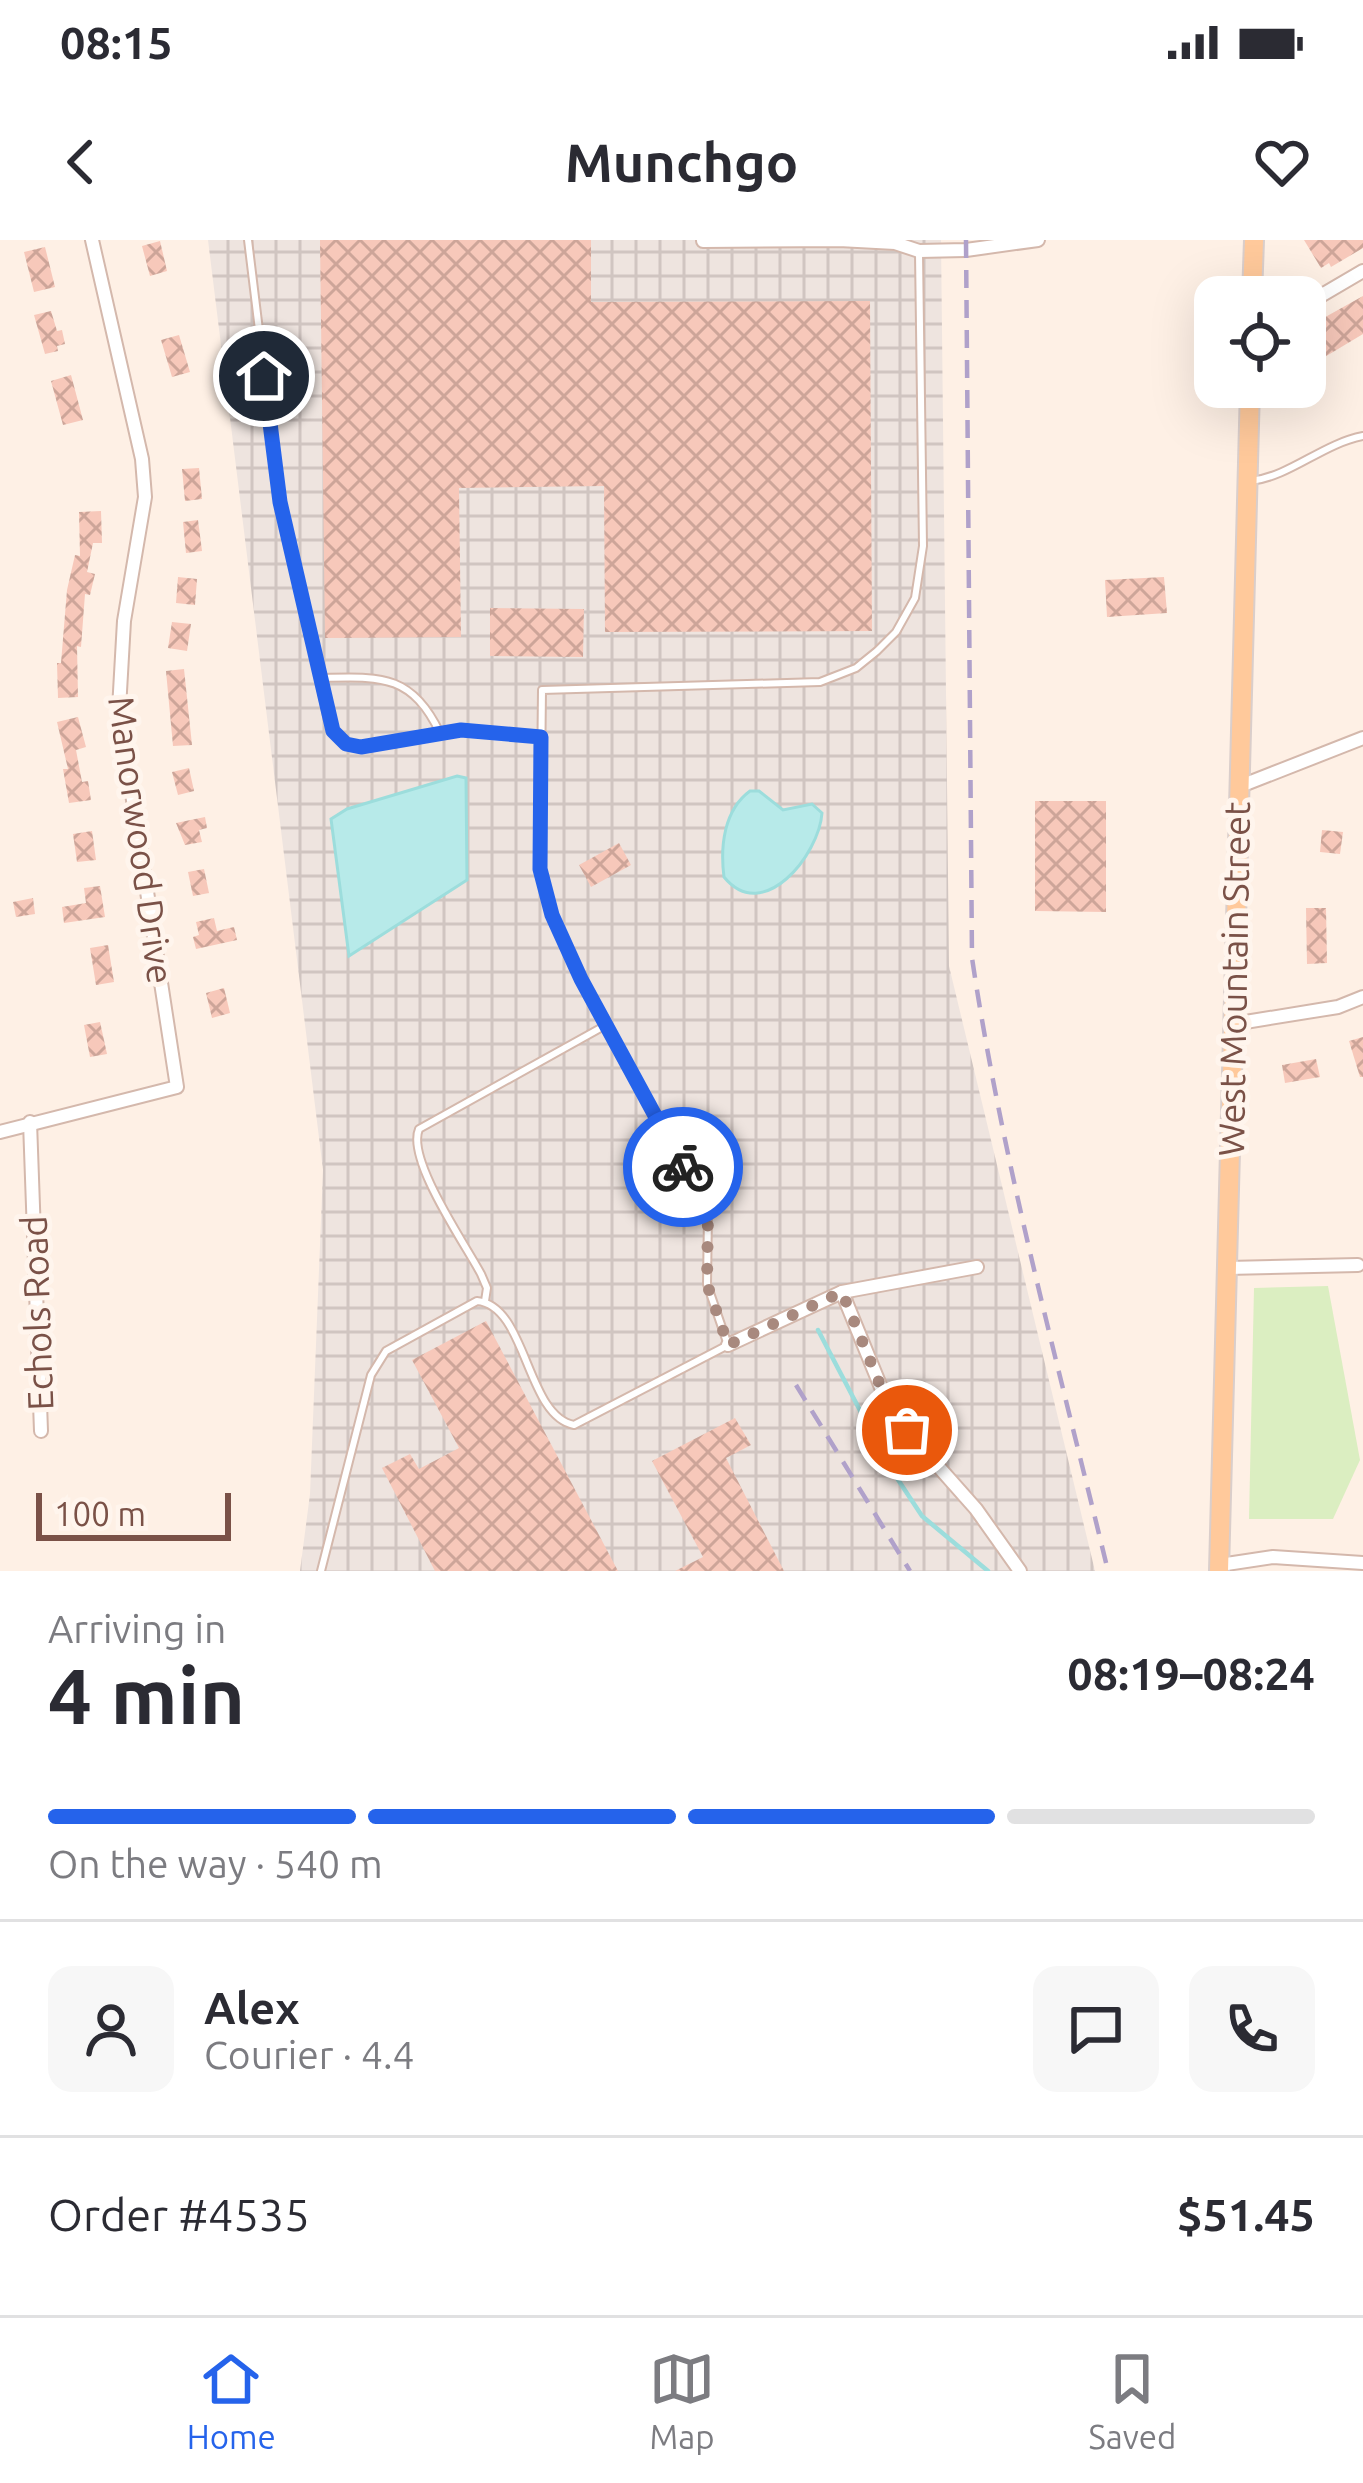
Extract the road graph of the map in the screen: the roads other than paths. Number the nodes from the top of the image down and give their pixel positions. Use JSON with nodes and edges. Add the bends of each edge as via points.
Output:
{"nodes":[{"id":1,"x":92,"y":240,"type":"edge"},
{"id":2,"x":248,"y":240,"type":"edge"},
{"id":3,"x":1038,"y":240,"type":"edge"},
{"id":4,"x":1253,"y":240,"type":"edge"},
{"id":5,"x":703,"y":242,"type":"edge"},
{"id":6,"x":919,"y":250,"type":"junction"},
{"id":7,"x":1363,"y":271,"type":"edge"},
{"id":8,"x":1252,"y":276,"type":"edge"},
{"id":9,"x":1326,"y":293,"type":"edge"},
{"id":10,"x":1249,"y":408,"type":"edge"},
{"id":11,"x":1363,"y":436,"type":"edge"},
{"id":12,"x":1247,"y":482,"type":"junction"},
{"id":13,"x":319,"y":678,"type":"junction"},
{"id":14,"x":440,"y":733,"type":"junction"},
{"id":15,"x":541,"y":737,"type":"junction"},
{"id":16,"x":1363,"y":738,"type":"edge"},
{"id":17,"x":1238,"y":787,"type":"junction"},
{"id":18,"x":1363,"y":997,"type":"edge"},
{"id":19,"x":1233,"y":1024,"type":"junction"},
{"id":20,"x":606,"y":1025,"type":"junction"},
{"id":21,"x":30,"y":1122,"type":"junction"},
{"id":22,"x":0,"y":1132,"type":"edge"},
{"id":23,"x":1358,"y":1265,"type":"dead end"},
{"id":24,"x":977,"y":1268,"type":"dead end"},
{"id":25,"x":1227,"y":1268,"type":"junction"},
{"id":26,"x":842,"y":1292,"type":"junction"},
{"id":27,"x":485,"y":1301,"type":"junction"},
{"id":28,"x":728,"y":1345,"type":"junction"},
{"id":29,"x":41,"y":1431,"type":"dead end"},
{"id":30,"x":1363,"y":1563,"type":"edge"},
{"id":31,"x":1220,"y":1568,"type":"edge"},
{"id":32,"x":321,"y":1571,"type":"edge"},
{"id":33,"x":1020,"y":1571,"type":"edge"}],
"edges":[{"from":1,"to":21,"type":"street","name":"Manorwood Drive","via":[[146,497],[124,621],[119,710],[177,1087]]},
{"from":2,"to":13,"type":"lane","via":[[280,502]]},
{"from":3,"to":6,"type":"street"},
{"from":4,"to":8,"type":"main road"},
{"from":5,"to":6,"type":"street","via":[[838,240]]},
{"from":6,"to":15,"type":"lane","via":[[923,546],[915,598],[896,632],[856,668],[820,682],[542,690]]},
{"from":7,"to":9,"type":"street"},
{"from":10,"to":12,"type":"main road","name":"West Mountain Street"},
{"from":11,"to":12,"type":"lane"},
{"from":12,"to":17,"type":"main road","name":"West Mountain Street"},
{"from":13,"to":14,"type":"lane","via":[[396,681]]},
{"from":13,"to":14,"type":"lane","via":[[333,731],[346,744]]},
{"from":14,"to":15,"type":"lane"},
{"from":15,"to":20,"type":"lane","via":[[540,869],[552,915]]},
{"from":16,"to":17,"type":"street"},
{"from":17,"to":19,"type":"main road","name":"West Mountain Street"},
{"from":18,"to":19,"type":"street"},
{"from":19,"to":25,"type":"main road","name":"West Mountain Street"},
{"from":20,"to":27,"type":"lane","via":[[415,1138],[481,1274]]},
{"from":20,"to":28,"type":"lane","via":[[708,1213],[707,1284]]},
{"from":21,"to":22,"type":"street"},
{"from":21,"to":29,"type":"street","name":"Echols Road"},
{"from":23,"to":25,"type":"street"},
{"from":24,"to":26,"type":"street"},
{"from":25,"to":31,"type":"main road","name":"West Mountain Street"},
{"from":26,"to":28,"type":"street"},
{"from":26,"to":33,"type":"street","via":[[887,1402]]},
{"from":27,"to":28,"type":"lane","via":[[502,1315],[554,1416],[574,1425]]},
{"from":27,"to":32,"type":"lane","via":[[377,1363]]},
{"from":30,"to":31,"type":"street","via":[[1273,1557]]}]}
